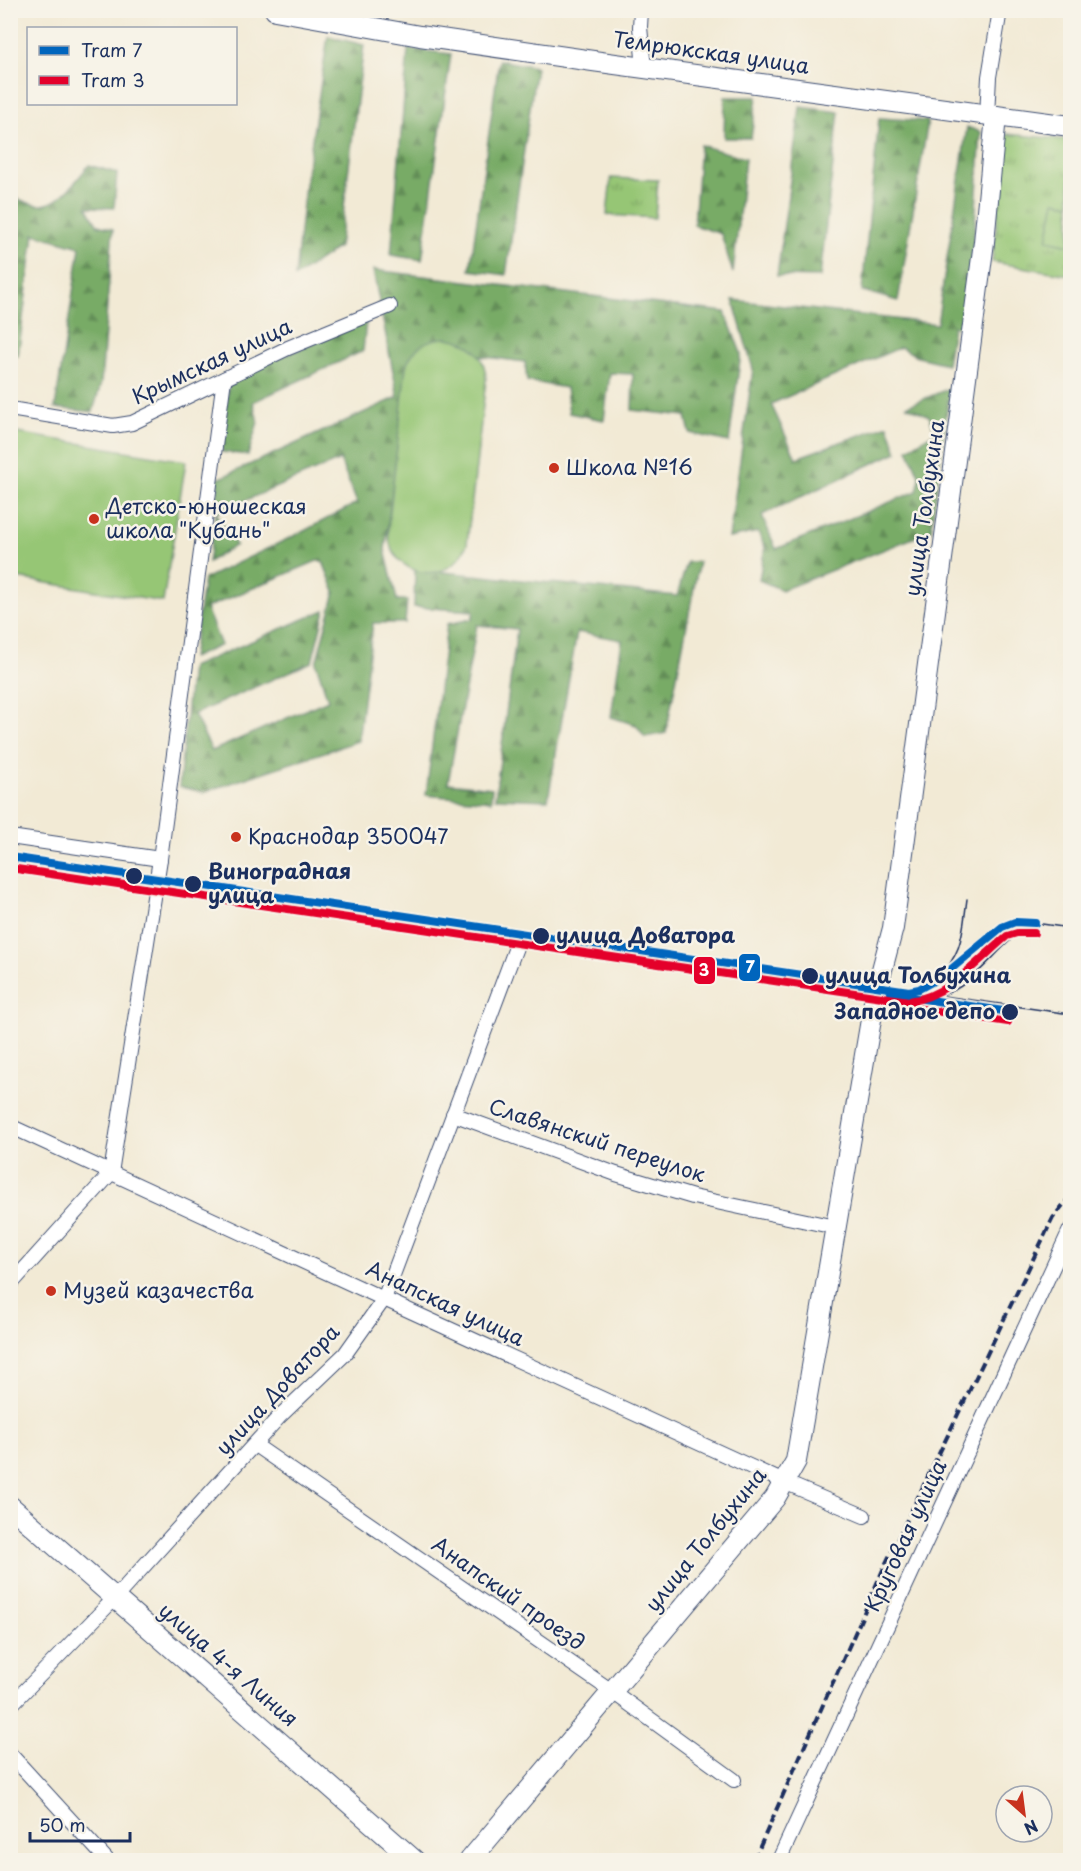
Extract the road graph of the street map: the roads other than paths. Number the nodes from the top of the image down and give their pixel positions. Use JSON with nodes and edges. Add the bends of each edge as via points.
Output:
{"nodes":[{"id":1,"x":275,"y":10,"type":"edge"},
{"id":2,"x":641,"y":10,"type":"edge"},
{"id":3,"x":1000,"y":10,"type":"edge"},
{"id":4,"x":644,"y":68,"type":"junction"},
{"id":5,"x":992,"y":116,"type":"junction"},
{"id":6,"x":1071,"y":126,"type":"edge"},
{"id":7,"x":390,"y":306,"type":"dead end"},
{"id":8,"x":224,"y":380,"type":"junction"},
{"id":9,"x":10,"y":409,"type":"edge"},
{"id":10,"x":10,"y":837,"type":"edge"},
{"id":11,"x":160,"y":859,"type":"junction"},
{"id":12,"x":518,"y":942,"type":"dead end"},
{"id":13,"x":453,"y":1114,"type":"junction"},
{"id":14,"x":10,"y":1126,"type":"edge"},
{"id":15,"x":111,"y":1173,"type":"junction"},
{"id":16,"x":835,"y":1227,"type":"junction"},
{"id":17,"x":1071,"y":1230,"type":"edge"},
{"id":18,"x":10,"y":1285,"type":"edge"},
{"id":19,"x":384,"y":1299,"type":"junction"},
{"id":20,"x":255,"y":1445,"type":"junction"},
{"id":21,"x":784,"y":1482,"type":"junction"},
{"id":22,"x":10,"y":1506,"type":"edge"},
{"id":23,"x":864,"y":1516,"type":"dead end"},
{"id":24,"x":116,"y":1598,"type":"junction"},
{"id":25,"x":613,"y":1692,"type":"junction"},
{"id":26,"x":10,"y":1706,"type":"edge"},
{"id":27,"x":10,"y":1754,"type":"edge"},
{"id":28,"x":734,"y":1780,"type":"dead end"},
{"id":29,"x":107,"y":1860,"type":"edge"},
{"id":30,"x":414,"y":1860,"type":"edge"},
{"id":31,"x":470,"y":1860,"type":"edge"},
{"id":32,"x":779,"y":1860,"type":"edge"}],
"edges":[{"from":1,"to":4,"type":"street","name":"Темрюкская улица","via":[[420,36]]},
{"from":2,"to":4,"type":"street"},
{"from":3,"to":5,"type":"street","via":[[989,77]]},
{"from":4,"to":5,"type":"street","name":"Темрюкская улица"},
{"from":5,"to":6,"type":"street","name":"Темрюкская улица"},
{"from":5,"to":16,"type":"street","name":"улица Толбухина","via":[[984,242],[893,928],[874,996]]},
{"from":7,"to":8,"type":"street","name":"Крымская улица","via":[[288,348]]},
{"from":8,"to":9,"type":"street","name":"Крымская улица","via":[[132,423],[113,426]]},
{"from":8,"to":11,"type":"street"},
{"from":10,"to":11,"type":"street"},
{"from":11,"to":15,"type":"street"},
{"from":12,"to":13,"type":"street","name":"улица Доватора"},
{"from":13,"to":16,"type":"street","name":"Славянский переулок","via":[[693,1197]]},
{"from":13,"to":19,"type":"street","name":"улица Доватора"},
{"from":14,"to":15,"type":"street","name":"Анапская улица"},
{"from":15,"to":18,"type":"street"},
{"from":15,"to":19,"type":"street","name":"Анапская улица"},
{"from":16,"to":21,"type":"street","name":"улица Толбухина","via":[[796,1461]]},
{"from":17,"to":32,"type":"street","name":"Круговая улица"},
{"from":19,"to":20,"type":"street","name":"улица Доватора","via":[[345,1354]]},
{"from":19,"to":21,"type":"street","name":"Анапская улица"},
{"from":20,"to":24,"type":"street","name":"улица Доватора"},
{"from":20,"to":25,"type":"street","name":"Анапский проезд"},
{"from":21,"to":23,"type":"street","name":"Анапская улица"},
{"from":21,"to":25,"type":"street","name":"улица Толбухина","via":[[775,1498]]},
{"from":22,"to":24,"type":"street","name":"улица 4-я Линия"},
{"from":24,"to":26,"type":"street","name":"улица Доватора"},
{"from":24,"to":30,"type":"street","name":"улица 4-я Линия"},
{"from":25,"to":28,"type":"street","name":"Анапский проезд"},
{"from":25,"to":31,"type":"street","name":"улица Толбухина"},
{"from":27,"to":29,"type":"street"}]}
